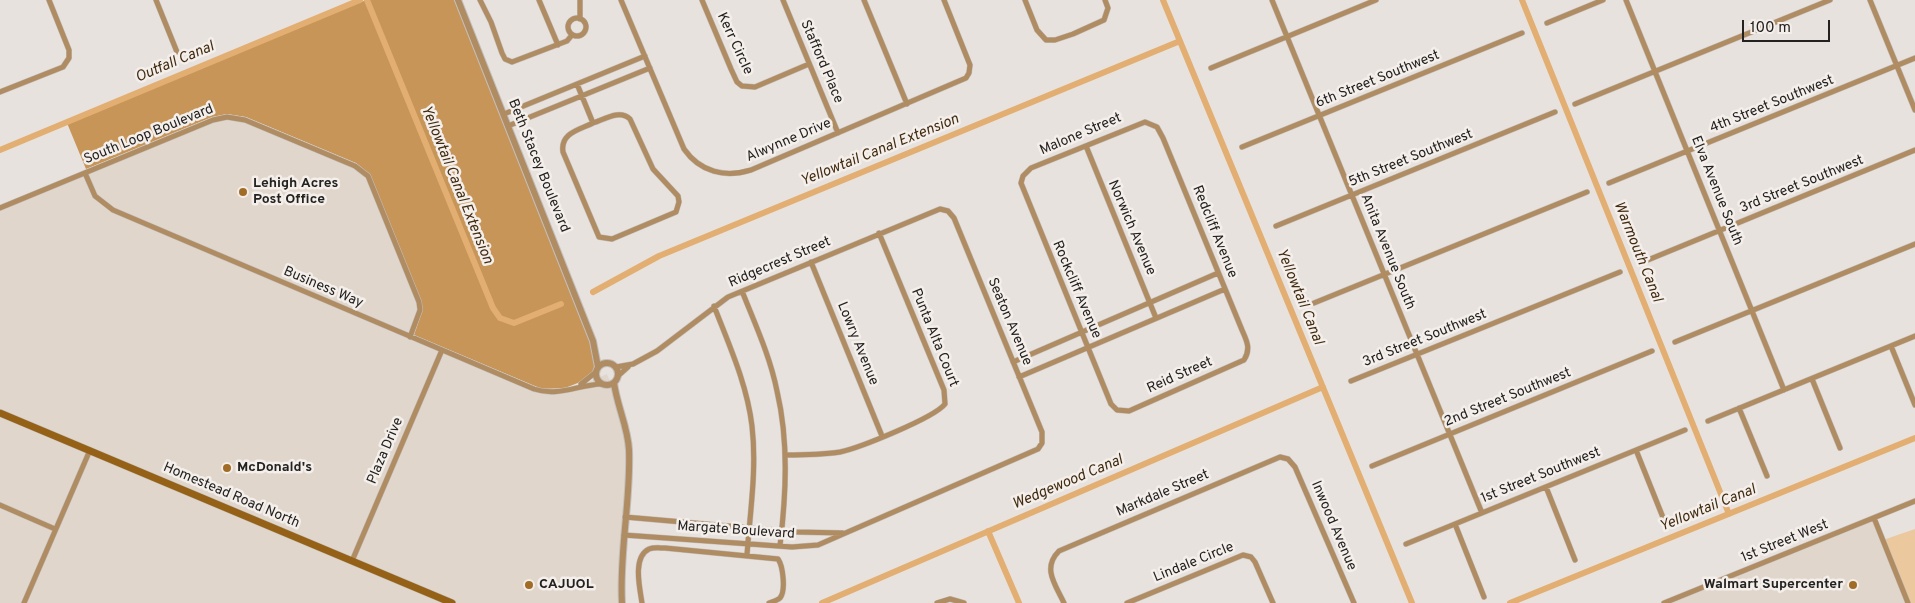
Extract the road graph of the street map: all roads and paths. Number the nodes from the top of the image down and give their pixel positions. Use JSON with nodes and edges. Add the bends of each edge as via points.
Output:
{"nodes":[{"id":1,"x":49,"y":0,"type":"edge"},
{"id":2,"x":156,"y":0,"type":"edge"},
{"id":3,"x":458,"y":0,"type":"edge"},
{"id":4,"x":480,"y":0,"type":"edge"},
{"id":5,"x":539,"y":0,"type":"edge"},
{"id":6,"x":580,"y":0,"type":"edge"},
{"id":7,"x":621,"y":0,"type":"edge"},
{"id":8,"x":702,"y":0,"type":"edge"},
{"id":9,"x":782,"y":0,"type":"edge"},
{"id":10,"x":864,"y":0,"type":"edge"},
{"id":11,"x":944,"y":0,"type":"edge"},
{"id":12,"x":1025,"y":0,"type":"edge"},
{"id":13,"x":1105,"y":0,"type":"edge"},
{"id":14,"x":1272,"y":0,"type":"edge"},
{"id":15,"x":1376,"y":0,"type":"edge"},
{"id":16,"x":1603,"y":0,"type":"edge"},
{"id":17,"x":1626,"y":0,"type":"edge"},
{"id":18,"x":1830,"y":0,"type":"edge"},
{"id":19,"x":1870,"y":0,"type":"edge"},
{"id":20,"x":580,"y":19,"type":"junction"},
{"id":21,"x":1547,"y":23,"type":"dead end"},
{"id":22,"x":1522,"y":33,"type":"dead end"},
{"id":23,"x":572,"y":35,"type":"junction"},
{"id":24,"x":1287,"y":36,"type":"junction"},
{"id":25,"x":558,"y":45,"type":"junction"},
{"id":26,"x":177,"y":52,"type":"dead end"},
{"id":27,"x":645,"y":56,"type":"junction"},
{"id":28,"x":1915,"y":58,"type":"edge"},
{"id":29,"x":809,"y":64,"type":"junction"},
{"id":30,"x":1897,"y":66,"type":"junction"},
{"id":31,"x":650,"y":68,"type":"junction"},
{"id":32,"x":1211,"y":68,"type":"dead end"},
{"id":33,"x":1655,"y":72,"type":"junction"},
{"id":34,"x":577,"y":84,"type":"junction"},
{"id":35,"x":0,"y":92,"type":"edge"},
{"id":36,"x":581,"y":95,"type":"junction"},
{"id":37,"x":907,"y":104,"type":"junction"},
{"id":38,"x":1575,"y":104,"type":"dead end"},
{"id":39,"x":1915,"y":110,"type":"edge"},
{"id":40,"x":1555,"y":112,"type":"dead end"},
{"id":41,"x":504,"y":114,"type":"junction"},
{"id":42,"x":1320,"y":116,"type":"junction"},
{"id":43,"x":1151,"y":122,"type":"joint"},
{"id":44,"x":593,"y":123,"type":"junction"},
{"id":45,"x":508,"y":126,"type":"junction"},
{"id":46,"x":838,"y":133,"type":"junction"},
{"id":47,"x":1086,"y":146,"type":"junction"},
{"id":48,"x":1242,"y":147,"type":"dead end"},
{"id":49,"x":1915,"y":150,"type":"edge"},
{"id":50,"x":1687,"y":151,"type":"junction"},
{"id":51,"x":84,"y":173,"type":"junction"},
{"id":52,"x":1023,"y":176,"type":"joint"},
{"id":53,"x":1609,"y":183,"type":"dead end"},
{"id":54,"x":1586,"y":192,"type":"dead end"},
{"id":55,"x":1352,"y":195,"type":"junction"},
{"id":56,"x":0,"y":208,"type":"edge"},
{"id":57,"x":948,"y":211,"type":"joint"},
{"id":58,"x":1276,"y":226,"type":"dead end"},
{"id":59,"x":1720,"y":231,"type":"junction"},
{"id":60,"x":879,"y":233,"type":"junction"},
{"id":61,"x":1915,"y":244,"type":"edge"},
{"id":62,"x":811,"y":262,"type":"junction"},
{"id":63,"x":1643,"y":262,"type":"dead end"},
{"id":64,"x":1620,"y":272,"type":"dead end"},
{"id":65,"x":1218,"y":273,"type":"junction"},
{"id":66,"x":1384,"y":274,"type":"junction"},
{"id":67,"x":1225,"y":289,"type":"junction"},
{"id":68,"x":742,"y":291,"type":"junction"},
{"id":69,"x":1150,"y":303,"type":"junction"},
{"id":70,"x":1314,"y":303,"type":"dead end"},
{"id":71,"x":714,"y":306,"type":"junction"},
{"id":72,"x":1752,"y":310,"type":"junction"},
{"id":73,"x":1156,"y":318,"type":"junction"},
{"id":74,"x":1082,"y":333,"type":"junction"},
{"id":75,"x":1915,"y":336,"type":"edge"},
{"id":76,"x":410,"y":337,"type":"junction"},
{"id":77,"x":593,"y":341,"type":"junction"},
{"id":78,"x":1675,"y":342,"type":"dead end"},
{"id":79,"x":1891,"y":346,"type":"junction"},
{"id":80,"x":1088,"y":347,"type":"junction"},
{"id":81,"x":442,"y":350,"type":"junction"},
{"id":82,"x":1652,"y":351,"type":"dead end"},
{"id":83,"x":1248,"y":354,"type":"joint"},
{"id":84,"x":1417,"y":354,"type":"junction"},
{"id":85,"x":1013,"y":362,"type":"junction"},
{"id":86,"x":607,"y":363,"type":"junction"},
{"id":87,"x":633,"y":364,"type":"junction"},
{"id":88,"x":616,"y":367,"type":"junction"},
{"id":89,"x":597,"y":370,"type":"junction"},
{"id":90,"x":618,"y":376,"type":"junction"},
{"id":91,"x":1020,"y":377,"type":"junction"},
{"id":92,"x":1812,"y":378,"type":"junction"},
{"id":93,"x":1351,"y":381,"type":"dead end"},
{"id":94,"x":614,"y":383,"type":"junction"},
{"id":95,"x":603,"y":385,"type":"junction"},
{"id":96,"x":572,"y":389,"type":"junction"},
{"id":97,"x":1784,"y":390,"type":"junction"},
{"id":98,"x":618,"y":401,"type":"junction"},
{"id":99,"x":1915,"y":404,"type":"edge"},
{"id":100,"x":1739,"y":408,"type":"junction"},
{"id":101,"x":1117,"y":410,"type":"joint"},
{"id":102,"x":0,"y":413,"type":"edge"},
{"id":103,"x":1708,"y":421,"type":"dead end"},
{"id":104,"x":1685,"y":430,"type":"dead end"},
{"id":105,"x":1449,"y":434,"type":"junction"},
{"id":106,"x":882,"y":436,"type":"junction"},
{"id":107,"x":1042,"y":443,"type":"joint"},
{"id":108,"x":1840,"y":448,"type":"dead end"},
{"id":109,"x":90,"y":450,"type":"junction"},
{"id":110,"x":1636,"y":450,"type":"junction"},
{"id":111,"x":785,"y":455,"type":"junction"},
{"id":112,"x":1288,"y":459,"type":"joint"},
{"id":113,"x":1372,"y":466,"type":"dead end"},
{"id":114,"x":1767,"y":476,"type":"dead end"},
{"id":115,"x":1546,"y":487,"type":"junction"},
{"id":116,"x":1915,"y":501,"type":"edge"},
{"id":117,"x":0,"y":505,"type":"edge"},
{"id":118,"x":1482,"y":513,"type":"junction"},
{"id":119,"x":625,"y":517,"type":"junction"},
{"id":120,"x":1874,"y":518,"type":"junction"},
{"id":121,"x":1454,"y":524,"type":"junction"},
{"id":122,"x":1666,"y":525,"type":"dead end"},
{"id":123,"x":54,"y":529,"type":"junction"},
{"id":124,"x":749,"y":529,"type":"junction"},
{"id":125,"x":781,"y":530,"type":"junction"},
{"id":126,"x":844,"y":533,"type":"junction"},
{"id":127,"x":624,"y":534,"type":"junction"},
{"id":128,"x":665,"y":537,"type":"junction"},
{"id":129,"x":748,"y":544,"type":"junction"},
{"id":130,"x":1406,"y":544,"type":"dead end"},
{"id":131,"x":780,"y":546,"type":"junction"},
{"id":132,"x":665,"y":548,"type":"junction"},
{"id":133,"x":747,"y":555,"type":"junction"},
{"id":134,"x":1575,"y":560,"type":"dead end"},
{"id":135,"x":352,"y":561,"type":"junction"},
{"id":136,"x":1484,"y":597,"type":"dead end"},
{"id":137,"x":962,"y":602,"type":"edge"},
{"id":138,"x":24,"y":603,"type":"edge"},
{"id":139,"x":452,"y":603,"type":"edge"},
{"id":140,"x":622,"y":603,"type":"edge"},
{"id":141,"x":642,"y":603,"type":"edge"},
{"id":142,"x":769,"y":603,"type":"edge"},
{"id":143,"x":937,"y":603,"type":"edge"},
{"id":144,"x":1064,"y":603,"type":"edge"},
{"id":145,"x":1127,"y":603,"type":"edge"},
{"id":146,"x":1273,"y":603,"type":"edge"},
{"id":147,"x":1354,"y":603,"type":"edge"},
{"id":148,"x":1664,"y":603,"type":"edge"},
{"id":149,"x":1908,"y":603,"type":"edge"}],
"edges":[{"from":1,"to":35,"type":"street","via":[[69,50],[69,58],[63,66]]},
{"from":2,"to":26,"type":"street"},
{"from":3,"to":41,"type":"street","name":"Beth Stacey Boulevard"},
{"from":4,"to":25,"type":"street","via":[[505,59],[512,62],[520,60]]},
{"from":5,"to":25,"type":"street"},
{"from":6,"to":20,"type":"street"},
{"from":7,"to":27,"type":"street","name":"Alwynne Drive"},
{"from":8,"to":29,"type":"street","name":"Kerr Circle","via":[[734,75],[742,86],[755,87]]},
{"from":9,"to":29,"type":"street","name":"Stafford Place"},
{"from":10,"to":37,"type":"street"},
{"from":11,"to":37,"type":"street","name":"Alwynne Drive","via":[[967,56],[970,73],[959,82]]},
{"from":12,"to":13,"type":"street","via":[[1037,30],[1046,40],[1055,40],[1097,24],[1107,14]]},
{"from":14,"to":24,"type":"street","name":"Anita Avenue South"},
{"from":15,"to":24,"type":"street"},
{"from":16,"to":21,"type":"street"},
{"from":17,"to":33,"type":"street","name":"Elva Avenue South"},
{"from":18,"to":33,"type":"street"},
{"from":19,"to":30,"type":"street"},
{"from":20,"to":23,"type":"street","via":[[570,22],[568,28]]},
{"from":20,"to":23,"type":"street","via":[[586,25],[586,31],[581,36]]},
{"from":22,"to":42,"type":"street","name":"6th Street Southwest"},
{"from":23,"to":25,"type":"street"},
{"from":24,"to":32,"type":"street"},
{"from":24,"to":42,"type":"street","name":"Anita Avenue South"},
{"from":27,"to":31,"type":"street","name":"Alwynne Drive"},
{"from":27,"to":34,"type":"street"},
{"from":28,"to":30,"type":"street","name":"4th Street Southwest"},
{"from":29,"to":46,"type":"street","name":"Stafford Place"},
{"from":30,"to":39,"type":"street"},
{"from":30,"to":50,"type":"street","name":"4th Street Southwest"},
{"from":31,"to":36,"type":"street"},
{"from":31,"to":46,"type":"street","name":"Alwynne Drive","via":[[684,149],[694,161],[711,171],[741,173]]},
{"from":33,"to":38,"type":"street"},
{"from":33,"to":50,"type":"street","name":"Elva Avenue South"},
{"from":34,"to":36,"type":"street"},
{"from":34,"to":41,"type":"street"},
{"from":36,"to":44,"type":"street"},
{"from":36,"to":45,"type":"street"},
{"from":37,"to":46,"type":"street","name":"Alwynne Drive"},
{"from":40,"to":55,"type":"street","name":"5th Street Southwest"},
{"from":41,"to":45,"type":"street","name":"Beth Stacey Boulevard"},
{"from":42,"to":48,"type":"street","name":"6th Street Southwest"},
{"from":42,"to":55,"type":"street","name":"Anita Avenue South"},
{"from":43,"to":47,"type":"street","name":"Malone Street","via":[[1139,123]]},
{"from":43,"to":65,"type":"street","name":"Redcliff Avenue","via":[[1163,138]]},
{"from":44,"to":44,"type":"street","via":[[616,114],[627,116],[653,169],[678,196],[676,212],[612,239],[599,236],[562,144],[567,136]]},
{"from":45,"to":77,"type":"street","name":"Beth Stacey Boulevard"},
{"from":47,"to":52,"type":"street","name":"Malone Street","via":[[1032,168]]},
{"from":47,"to":69,"type":"street","name":"Norwich Avenue"},
{"from":49,"to":59,"type":"street","name":"3rd Street Southwest"},
{"from":50,"to":53,"type":"street","name":"4th Street Southwest"},
{"from":50,"to":59,"type":"street","name":"Elva Avenue South"},
{"from":51,"to":56,"type":"street","name":"South Loop Boulevard"},
{"from":51,"to":76,"type":"street","name":"Business Way","via":[[95,196],[113,210]]},
{"from":51,"to":76,"type":"street","name":"South Loop Boulevard","via":[[227,116],[245,120],[355,166],[372,183],[417,295],[420,310]]},
{"from":52,"to":74,"type":"street","name":"Rockcliff Avenue","via":[[1024,194]]},
{"from":54,"to":66,"type":"street"},
{"from":55,"to":58,"type":"street","name":"5th Street Southwest"},
{"from":55,"to":66,"type":"street","name":"Anita Avenue South"},
{"from":57,"to":60,"type":"street","name":"Ridgecrest Street","via":[[933,210]]},
{"from":57,"to":85,"type":"street","name":"Seaton Avenue","via":[[954,218]]},
{"from":59,"to":63,"type":"street","name":"3rd Street Southwest"},
{"from":59,"to":72,"type":"street","name":"Elva Avenue South"},
{"from":60,"to":62,"type":"street","name":"Ridgecrest Street"},
{"from":60,"to":106,"type":"street","name":"Punta Alta Court","via":[[946,397],[940,410]]},
{"from":61,"to":72,"type":"street"},
{"from":62,"to":68,"type":"street","name":"Ridgecrest Street"},
{"from":62,"to":106,"type":"street","name":"Lowry Avenue"},
{"from":64,"to":84,"type":"street","name":"3rd Street Southwest"},
{"from":65,"to":67,"type":"street","name":"Redcliff Avenue"},
{"from":65,"to":69,"type":"street"},
{"from":66,"to":70,"type":"street"},
{"from":66,"to":84,"type":"street","name":"Anita Avenue South"},
{"from":67,"to":73,"type":"street"},
{"from":67,"to":83,"type":"street","name":"Redcliff Avenue","via":[[1248,346]]},
{"from":68,"to":71,"type":"street","name":"Ridgecrest Street"},
{"from":68,"to":111,"type":"street","via":[[777,389]]},
{"from":69,"to":73,"type":"street","name":"Norwich Avenue"},
{"from":69,"to":74,"type":"street"},
{"from":71,"to":87,"type":"street","name":"Ridgecrest Street","via":[[668,344]]},
{"from":71,"to":124,"type":"street","via":[[740,373],[751,420],[754,461]]},
{"from":72,"to":78,"type":"street"},
{"from":72,"to":97,"type":"street","name":"Elva Avenue South"},
{"from":73,"to":80,"type":"street"},
{"from":74,"to":80,"type":"street","name":"Rockcliff Avenue"},
{"from":74,"to":85,"type":"street"},
{"from":75,"to":79,"type":"street"},
{"from":76,"to":81,"type":"street","name":"Business Way"},
{"from":77,"to":86,"type":"street","name":"Beth Stacey Boulevard"},
{"from":77,"to":89,"type":"street","name":"Beth Stacey Boulevard"},
{"from":79,"to":92,"type":"street"},
{"from":79,"to":99,"type":"street"},
{"from":80,"to":91,"type":"street"},
{"from":80,"to":101,"type":"street","name":"Rockcliff Avenue","via":[[1111,404]]},
{"from":81,"to":96,"type":"street","name":"Business Way","via":[[542,392]]},
{"from":81,"to":135,"type":"street","name":"Plaza Drive"},
{"from":82,"to":105,"type":"street","name":"2nd Street Southwest"},
{"from":83,"to":101,"type":"street","name":"Reid Street","via":[[1244,360],[1230,367],[1129,411]]},
{"from":84,"to":93,"type":"street","name":"3rd Street Southwest"},
{"from":84,"to":105,"type":"street","name":"Anita Avenue South"},
{"from":85,"to":91,"type":"street","name":"Seaton Avenue"},
{"from":86,"to":88,"type":"street"},
{"from":86,"to":89,"type":"street"},
{"from":87,"to":88,"type":"street","name":"Ridgecrest Street"},
{"from":87,"to":90,"type":"street","name":"Ridgecrest Street"},
{"from":88,"to":90,"type":"street"},
{"from":89,"to":95,"type":"street","via":[[596,379]]},
{"from":89,"to":96,"type":"street","name":"Business Way","via":[[589,380]]},
{"from":90,"to":94,"type":"street"},
{"from":91,"to":107,"type":"street","name":"Seaton Avenue","via":[[1042,432]]},
{"from":92,"to":97,"type":"street"},
{"from":92,"to":108,"type":"street"},
{"from":94,"to":95,"type":"street"},
{"from":94,"to":98,"type":"street"},
{"from":95,"to":96,"type":"street","name":"Business Way"},
{"from":95,"to":98,"type":"street"},
{"from":97,"to":100,"type":"street"},
{"from":98,"to":119,"type":"street","via":[[629,452]]},
{"from":100,"to":103,"type":"street"},
{"from":100,"to":114,"type":"street"},
{"from":102,"to":109,"type":"main road","name":"Homestead Road North"},
{"from":104,"to":110,"type":"street","name":"1st Street Southwest"},
{"from":105,"to":113,"type":"street","name":"2nd Street Southwest"},
{"from":105,"to":118,"type":"street","name":"Anita Avenue South"},
{"from":106,"to":111,"type":"street","name":"Punta Alta Court","via":[[842,451]]},
{"from":107,"to":126,"type":"street","name":"Margate Boulevard","via":[[1038,449],[1006,464]]},
{"from":109,"to":123,"type":"street"},
{"from":109,"to":135,"type":"main road","name":"Homestead Road North"},
{"from":110,"to":115,"type":"street","name":"1st Street Southwest"},
{"from":110,"to":122,"type":"street"},
{"from":111,"to":125,"type":"street"},
{"from":112,"to":144,"type":"street","name":"Markdale Street","via":[[1264,463],[1059,551],[1051,559],[1052,576]]},
{"from":112,"to":147,"type":"street","name":"Inwood Avenue","via":[[1295,467]]},
{"from":115,"to":118,"type":"street","name":"1st Street Southwest"},
{"from":115,"to":134,"type":"street"},
{"from":116,"to":120,"type":"street","name":"1st Street West"},
{"from":117,"to":123,"type":"street"},
{"from":118,"to":121,"type":"street","name":"1st Street Southwest"},
{"from":119,"to":124,"type":"street","name":"Margate Boulevard"},
{"from":119,"to":127,"type":"street"},
{"from":120,"to":148,"type":"street","name":"1st Street West"},
{"from":120,"to":149,"type":"street"},
{"from":121,"to":130,"type":"street","name":"1st Street Southwest"},
{"from":121,"to":136,"type":"street"},
{"from":123,"to":138,"type":"street"},
{"from":124,"to":125,"type":"street","name":"Margate Boulevard"},
{"from":124,"to":129,"type":"street"},
{"from":125,"to":126,"type":"street","name":"Margate Boulevard"},
{"from":125,"to":131,"type":"street"},
{"from":126,"to":131,"type":"street","name":"Margate Boulevard","via":[[818,545]]},
{"from":127,"to":128,"type":"street","name":"Margate Boulevard"},
{"from":127,"to":140,"type":"street"},
{"from":128,"to":129,"type":"street","name":"Margate Boulevard"},
{"from":128,"to":132,"type":"street"},
{"from":129,"to":131,"type":"street","name":"Margate Boulevard"},
{"from":129,"to":133,"type":"street"},
{"from":132,"to":133,"type":"street"},
{"from":132,"to":141,"type":"street","via":[[650,549],[641,557]]},
{"from":133,"to":142,"type":"street","via":[[776,558],[781,564],[781,596]]},
{"from":135,"to":139,"type":"main road","name":"Homestead Road North"},
{"from":137,"to":143,"type":"street","via":[[950,599]]},
{"from":145,"to":146,"type":"street","name":"Lindale Circle","via":[[1243,555],[1255,562]]}]}
